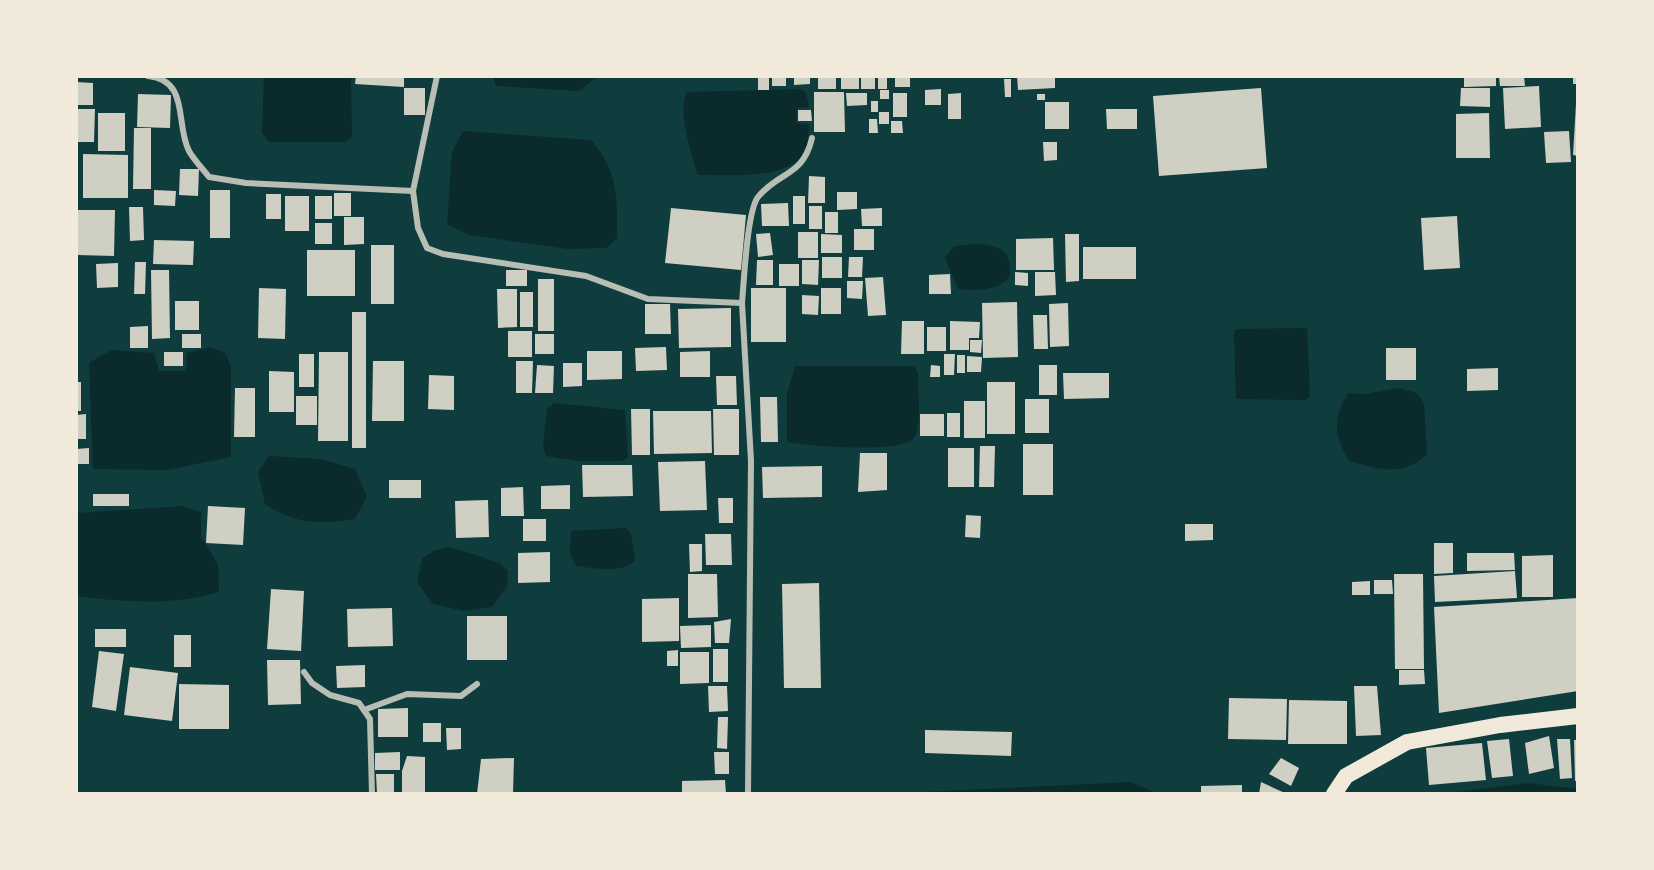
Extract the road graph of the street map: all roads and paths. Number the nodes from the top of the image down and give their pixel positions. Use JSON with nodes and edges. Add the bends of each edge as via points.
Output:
{"nodes":[{"id":1,"x":148,"y":76,"type":"edge"},
{"id":2,"x":436,"y":76,"type":"edge"},
{"id":3,"x":812,"y":138,"type":"dead end"},
{"id":4,"x":412,"y":191,"type":"junction"},
{"id":5,"x":742,"y":303,"type":"junction"},
{"id":6,"x":304,"y":672,"type":"dead end"},
{"id":7,"x":477,"y":684,"type":"dead end"},
{"id":8,"x":364,"y":710,"type":"junction"},
{"id":9,"x":1578,"y":716,"type":"edge"},
{"id":10,"x":372,"y":794,"type":"edge"},
{"id":11,"x":748,"y":794,"type":"edge"},
{"id":12,"x":1334,"y":794,"type":"edge"}],
"edges":[{"from":1,"to":4,"type":"street","via":[[162,78],[173,88],[188,151],[209,177],[246,183]]},
{"from":2,"to":4,"type":"street"},
{"from":3,"to":5,"type":"street","via":[[808,155],[797,168],[757,198],[750,222]]},
{"from":4,"to":5,"type":"street","via":[[418,228],[427,248],[443,254],[586,276],[648,299]]},
{"from":5,"to":11,"type":"street","via":[[751,461]]},
{"from":6,"to":8,"type":"street","via":[[330,695],[359,703]]},
{"from":7,"to":8,"type":"street","via":[[461,696],[407,694]]},
{"from":8,"to":10,"type":"street","via":[[370,719]]},
{"from":9,"to":12,"type":"highway","via":[[1407,742],[1346,776]]}]}
